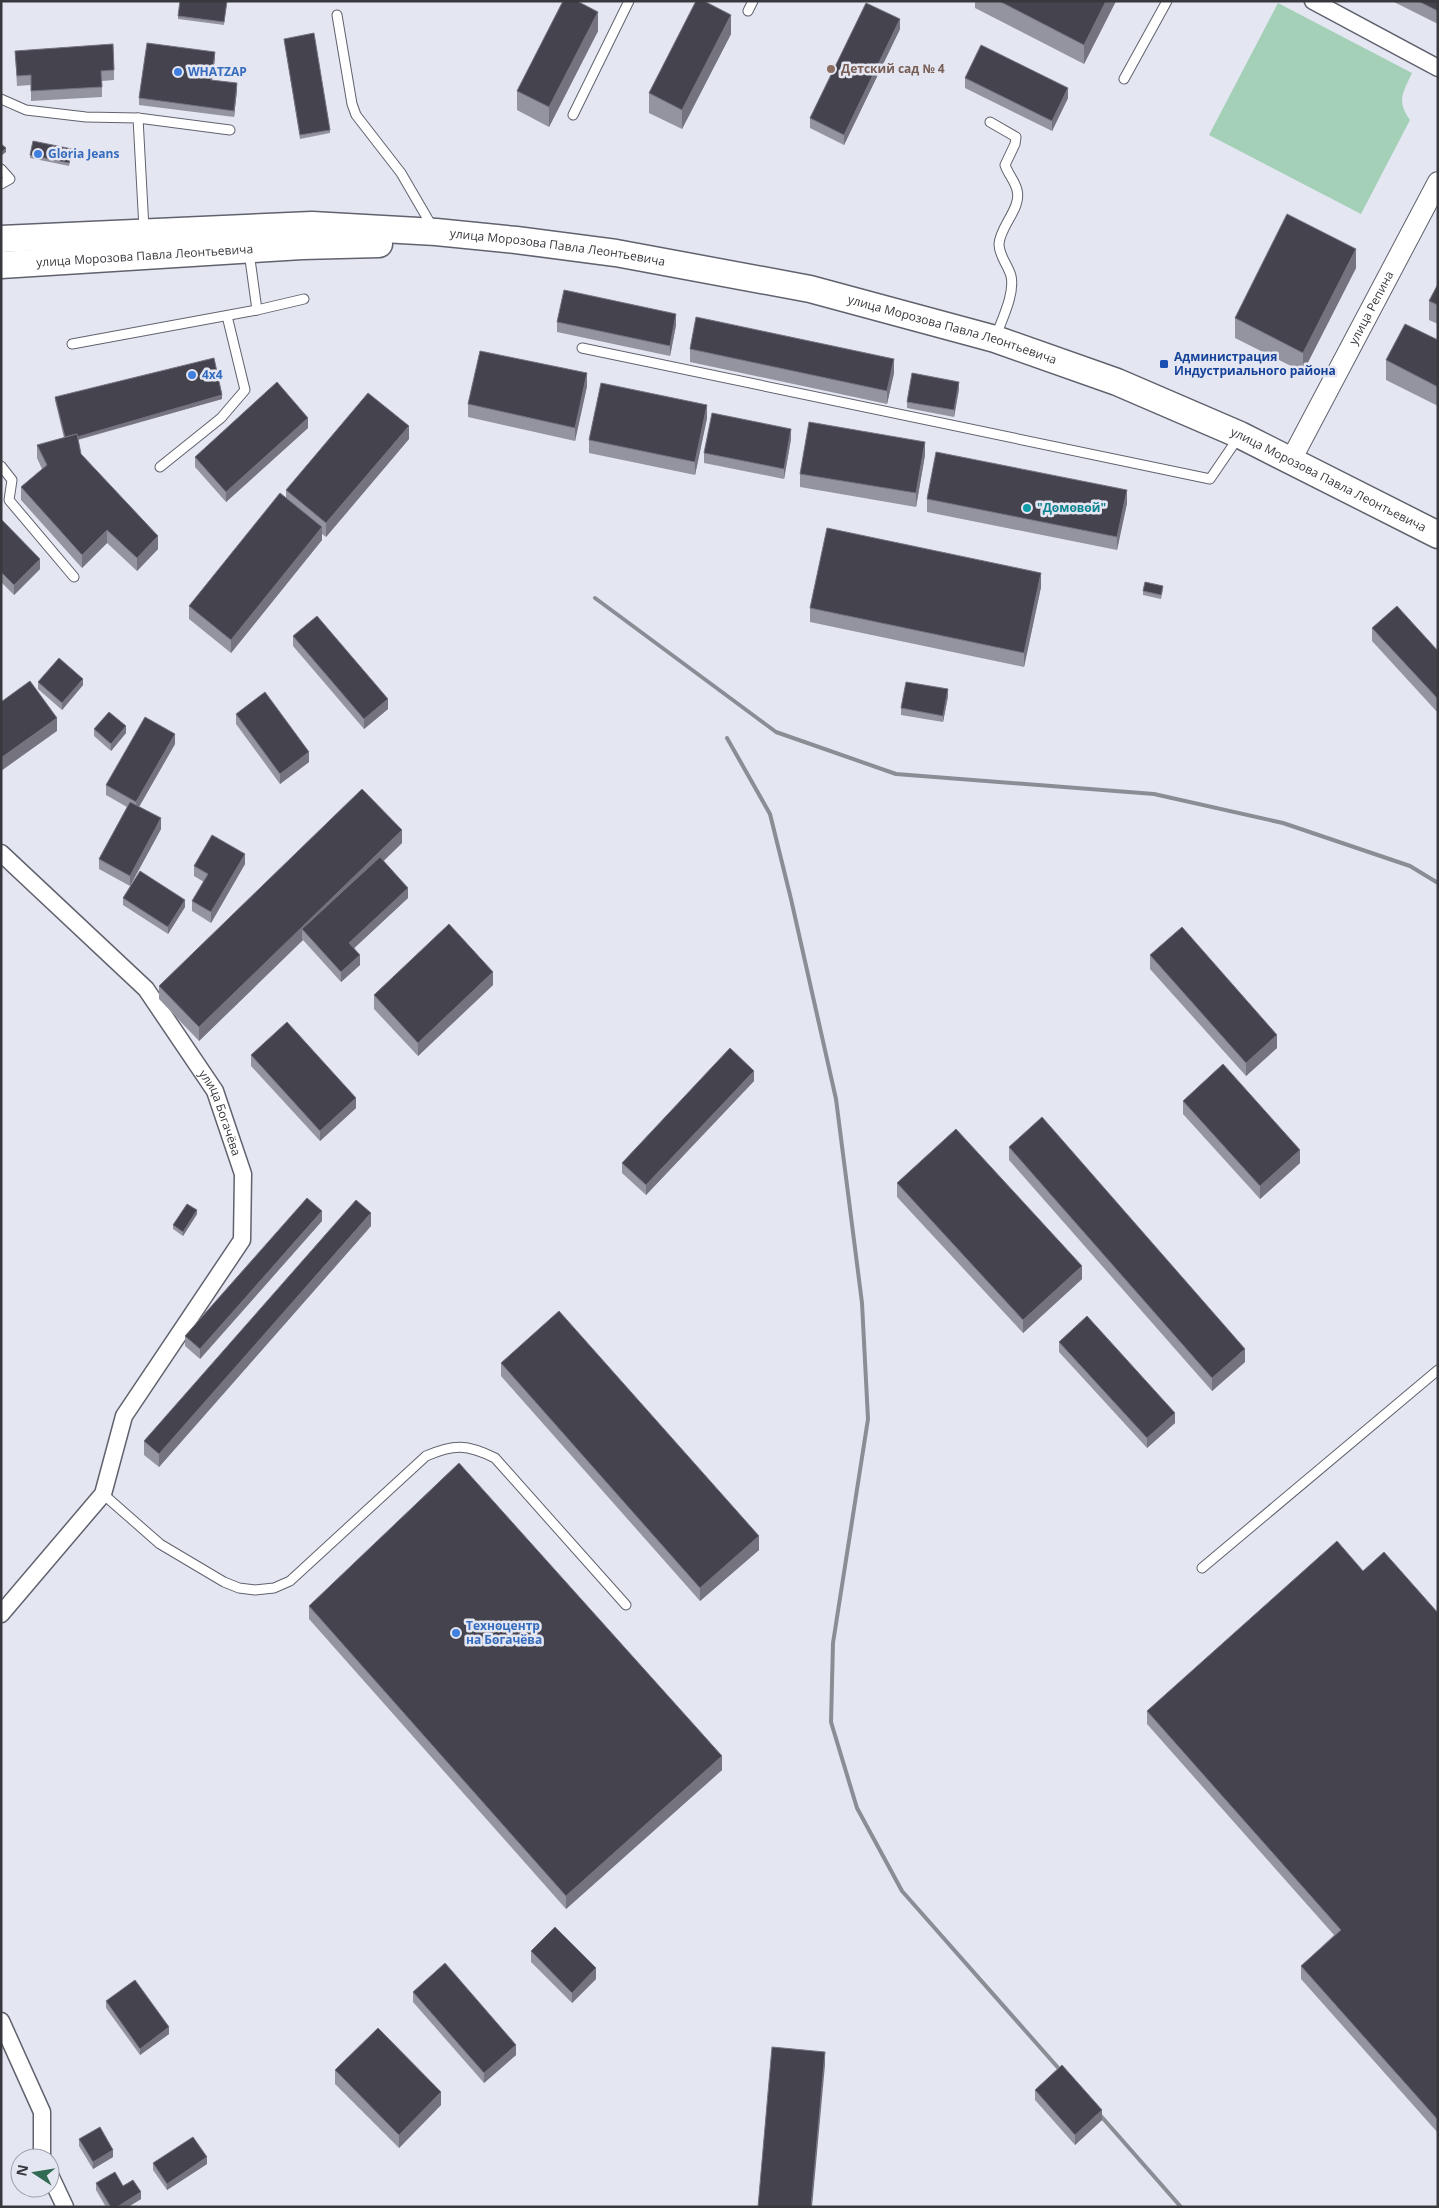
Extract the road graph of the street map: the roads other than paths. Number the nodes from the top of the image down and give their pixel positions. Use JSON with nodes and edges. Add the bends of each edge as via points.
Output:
{"nodes":[{"id":1,"x":629,"y":1,"type":"edge"},
{"id":2,"x":753,"y":1,"type":"edge"},
{"id":3,"x":1167,"y":1,"type":"edge"},
{"id":4,"x":1313,"y":1,"type":"edge"},
{"id":5,"x":748,"y":10,"type":"dead end"},
{"id":6,"x":337,"y":15,"type":"dead end"},
{"id":7,"x":1438,"y":68,"type":"edge"},
{"id":8,"x":1124,"y":79,"type":"dead end"},
{"id":9,"x":1,"y":99,"type":"edge"},
{"id":10,"x":573,"y":115,"type":"dead end"},
{"id":11,"x":138,"y":118,"type":"junction"},
{"id":12,"x":990,"y":122,"type":"dead end"},
{"id":13,"x":230,"y":130,"type":"dead end"},
{"id":14,"x":1,"y":169,"type":"edge"},
{"id":15,"x":1438,"y":182,"type":"edge"},
{"id":16,"x":1,"y":184,"type":"edge"},
{"id":17,"x":144,"y":232,"type":"junction"},
{"id":18,"x":436,"y":232,"type":"junction"},
{"id":19,"x":1,"y":239,"type":"edge"},
{"id":20,"x":249,"y":250,"type":"junction"},
{"id":21,"x":1,"y":265,"type":"edge"},
{"id":22,"x":304,"y":299,"type":"dead end"},
{"id":23,"x":257,"y":310,"type":"junction"},
{"id":24,"x":227,"y":316,"type":"junction"},
{"id":25,"x":995,"y":339,"type":"junction"},
{"id":26,"x":72,"y":344,"type":"dead end"},
{"id":27,"x":582,"y":348,"type":"dead end"},
{"id":28,"x":1240,"y":435,"type":"junction"},
{"id":29,"x":1291,"y":460,"type":"junction"},
{"id":30,"x":1,"y":466,"type":"edge"},
{"id":31,"x":160,"y":467,"type":"dead end"},
{"id":32,"x":1438,"y":535,"type":"edge"},
{"id":33,"x":74,"y":577,"type":"dead end"},
{"id":34,"x":1,"y":853,"type":"edge"},
{"id":35,"x":1438,"y":1370,"type":"edge"},
{"id":36,"x":103,"y":1494,"type":"junction"},
{"id":37,"x":1202,"y":1568,"type":"dead end"},
{"id":38,"x":626,"y":1605,"type":"dead end"},
{"id":39,"x":1,"y":1614,"type":"edge"},
{"id":40,"x":1,"y":2020,"type":"edge"},
{"id":41,"x":42,"y":2148,"type":"edge"}],
"edges":[{"from":1,"to":10,"type":"lane"},
{"from":2,"to":5,"type":"lane"},
{"from":3,"to":8,"type":"lane"},
{"from":4,"to":7,"type":"street"},
{"from":6,"to":18,"type":"lane","via":[[356,115],[401,173]]},
{"from":9,"to":11,"type":"lane","via":[[26,110],[86,118]]},
{"from":11,"to":13,"type":"lane"},
{"from":11,"to":17,"type":"lane"},
{"from":12,"to":25,"type":"lane","via":[[1016,137],[1016,144],[1005,165],[1018,199],[999,241],[999,252],[1007,263],[1011,278],[1011,290]]},
{"from":14,"to":16,"type":"lane","via":[[10,179]]},
{"from":15,"to":29,"type":"street","name":"улица Репина"},
{"from":17,"to":18,"type":"main road","name":"улица Морозова Павла Леонтьевича","via":[[312,225]]},
{"from":17,"to":19,"type":"main road","name":"улица Морозова Павла Леонтьевича"},
{"from":18,"to":20,"type":"main road","name":"улица Морозова Павла Леонтьевича","via":[[386,244]]},
{"from":18,"to":25,"type":"main road","name":"улица Морозова Павла Леонтьевича","via":[[616,253],[810,289]]},
{"from":20,"to":21,"type":"main road","name":"улица Морозова Павла Леонтьевича"},
{"from":20,"to":23,"type":"lane"},
{"from":22,"to":23,"type":"lane"},
{"from":23,"to":24,"type":"lane"},
{"from":24,"to":26,"type":"lane"},
{"from":24,"to":31,"type":"lane","via":[[246,390],[221,418]]},
{"from":25,"to":28,"type":"main road","name":"улица Морозова Павла Леонтьевича","via":[[1117,382]]},
{"from":27,"to":28,"type":"lane","via":[[1210,480]]},
{"from":28,"to":29,"type":"main road","name":"улица Морозова Павла Леонтьевича"},
{"from":29,"to":32,"type":"main road","name":"улица Морозова Павла Леонтьевича"},
{"from":30,"to":33,"type":"lane","via":[[12,480],[9,500]]},
{"from":34,"to":36,"type":"street","name":"улица Богачёва","via":[[146,989],[215,1091],[243,1174],[242,1240],[124,1416]]},
{"from":35,"to":37,"type":"lane"},
{"from":36,"to":38,"type":"lane","via":[[160,1544],[208,1572],[240,1588],[274,1588],[290,1581],[426,1456],[460,1446],[477,1449],[495,1458]]},
{"from":36,"to":39,"type":"street"},
{"from":40,"to":41,"type":"street","via":[[42,2112]]}]}
